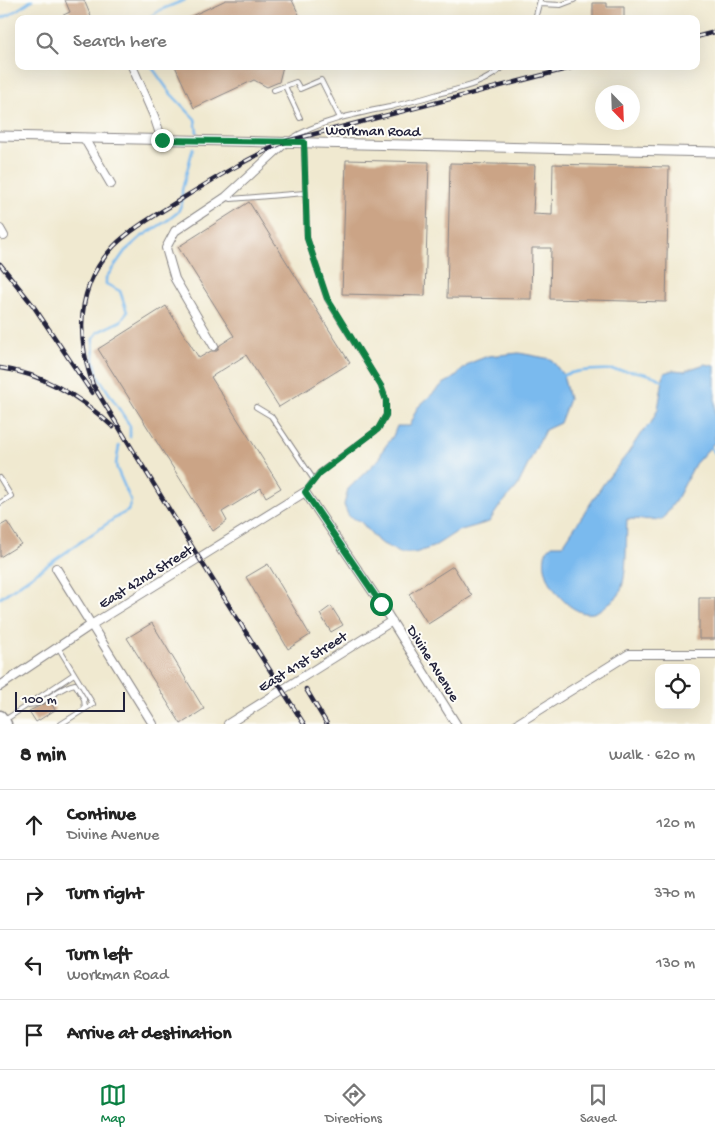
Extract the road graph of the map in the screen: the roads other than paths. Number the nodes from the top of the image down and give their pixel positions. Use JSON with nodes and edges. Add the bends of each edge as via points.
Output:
{"nodes":[{"id":1,"x":574,"y":0,"type":"edge"},
{"id":2,"x":540,"y":2,"type":"edge"},
{"id":3,"x":536,"y":15,"type":"edge"},
{"id":4,"x":134,"y":70,"type":"edge"},
{"id":5,"x":500,"y":70,"type":"edge"},
{"id":6,"x":285,"y":86,"type":"junction"},
{"id":7,"x":274,"y":90,"type":"dead end"},
{"id":8,"x":300,"y":118,"type":"dead end"},
{"id":9,"x":340,"y":118,"type":"junction"},
{"id":10,"x":0,"y":136,"type":"edge"},
{"id":11,"x":84,"y":138,"type":"junction"},
{"id":12,"x":162,"y":140,"type":"junction"},
{"id":13,"x":287,"y":141,"type":"junction"},
{"id":14,"x":304,"y":142,"type":"junction"},
{"id":15,"x":715,"y":152,"type":"edge"},
{"id":16,"x":111,"y":184,"type":"dead end"},
{"id":17,"x":305,"y":193,"type":"junction"},
{"id":18,"x":226,"y":197,"type":"junction"},
{"id":19,"x":214,"y":346,"type":"dead end"},
{"id":20,"x":256,"y":407,"type":"dead end"},
{"id":21,"x":0,"y":478,"type":"edge"},
{"id":22,"x":314,"y":480,"type":"junction"},
{"id":23,"x":305,"y":492,"type":"junction"},
{"id":24,"x":0,"y":503,"type":"edge"},
{"id":25,"x":56,"y":568,"type":"dead end"},
{"id":26,"x":392,"y":621,"type":"junction"},
{"id":27,"x":91,"y":625,"type":"junction"},
{"id":28,"x":58,"y":647,"type":"junction"},
{"id":29,"x":715,"y":654,"type":"edge"},
{"id":30,"x":74,"y":674,"type":"junction"},
{"id":31,"x":0,"y":686,"type":"edge"},
{"id":32,"x":27,"y":705,"type":"junction"},
{"id":33,"x":85,"y":709,"type":"junction"},
{"id":34,"x":3,"y":721,"type":"edge"},
{"id":35,"x":61,"y":724,"type":"edge"},
{"id":36,"x":153,"y":724,"type":"edge"},
{"id":37,"x":228,"y":724,"type":"edge"},
{"id":38,"x":456,"y":724,"type":"edge"},
{"id":39,"x":516,"y":724,"type":"edge"}],
"edges":[{"from":1,"to":2,"type":"lane","via":[[561,4]]},
{"from":2,"to":3,"type":"lane"},
{"from":4,"to":12,"type":"street"},
{"from":5,"to":9,"type":"lane","via":[[477,84]]},
{"from":6,"to":7,"type":"lane"},
{"from":6,"to":8,"type":"lane"},
{"from":6,"to":9,"type":"lane","via":[[296,82],[300,89],[321,80]]},
{"from":9,"to":13,"type":"lane","via":[[303,131]]},
{"from":10,"to":11,"type":"street","name":"Workman Road"},
{"from":11,"to":12,"type":"street","name":"Workman Road"},
{"from":11,"to":16,"type":"street"},
{"from":12,"to":13,"type":"street","name":"Workman Road"},
{"from":13,"to":14,"type":"street","name":"Workman Road"},
{"from":13,"to":18,"type":"street"},
{"from":14,"to":15,"type":"street","name":"Workman Road"},
{"from":14,"to":17,"type":"lane"},
{"from":17,"to":18,"type":"lane"},
{"from":17,"to":22,"type":"lane","via":[[307,238],[327,298],[381,386],[386,400],[386,415],[378,429]]},
{"from":18,"to":19,"type":"street","via":[[175,231],[166,248],[175,279]]},
{"from":20,"to":22,"type":"lane","via":[[271,416]]},
{"from":21,"to":24,"type":"lane","via":[[11,496]]},
{"from":22,"to":23,"type":"lane"},
{"from":23,"to":26,"type":"street","name":"Divine Avenue"},
{"from":23,"to":27,"type":"street","name":"East 42nd Street"},
{"from":25,"to":27,"type":"street"},
{"from":26,"to":37,"type":"street","name":"East 41st Street"},
{"from":26,"to":38,"type":"street","name":"Divine Avenue"},
{"from":27,"to":28,"type":"street","name":"East 42nd Street"},
{"from":27,"to":36,"type":"street"},
{"from":28,"to":30,"type":"lane"},
{"from":28,"to":31,"type":"street","name":"East 42nd Street"},
{"from":29,"to":39,"type":"street","via":[[629,654]]},
{"from":30,"to":32,"type":"lane"},
{"from":30,"to":33,"type":"lane","via":[[93,704]]},
{"from":32,"to":33,"type":"lane","via":[[35,706],[66,686],[75,684],[84,699]]},
{"from":32,"to":34,"type":"lane"},
{"from":33,"to":35,"type":"lane"}]}
